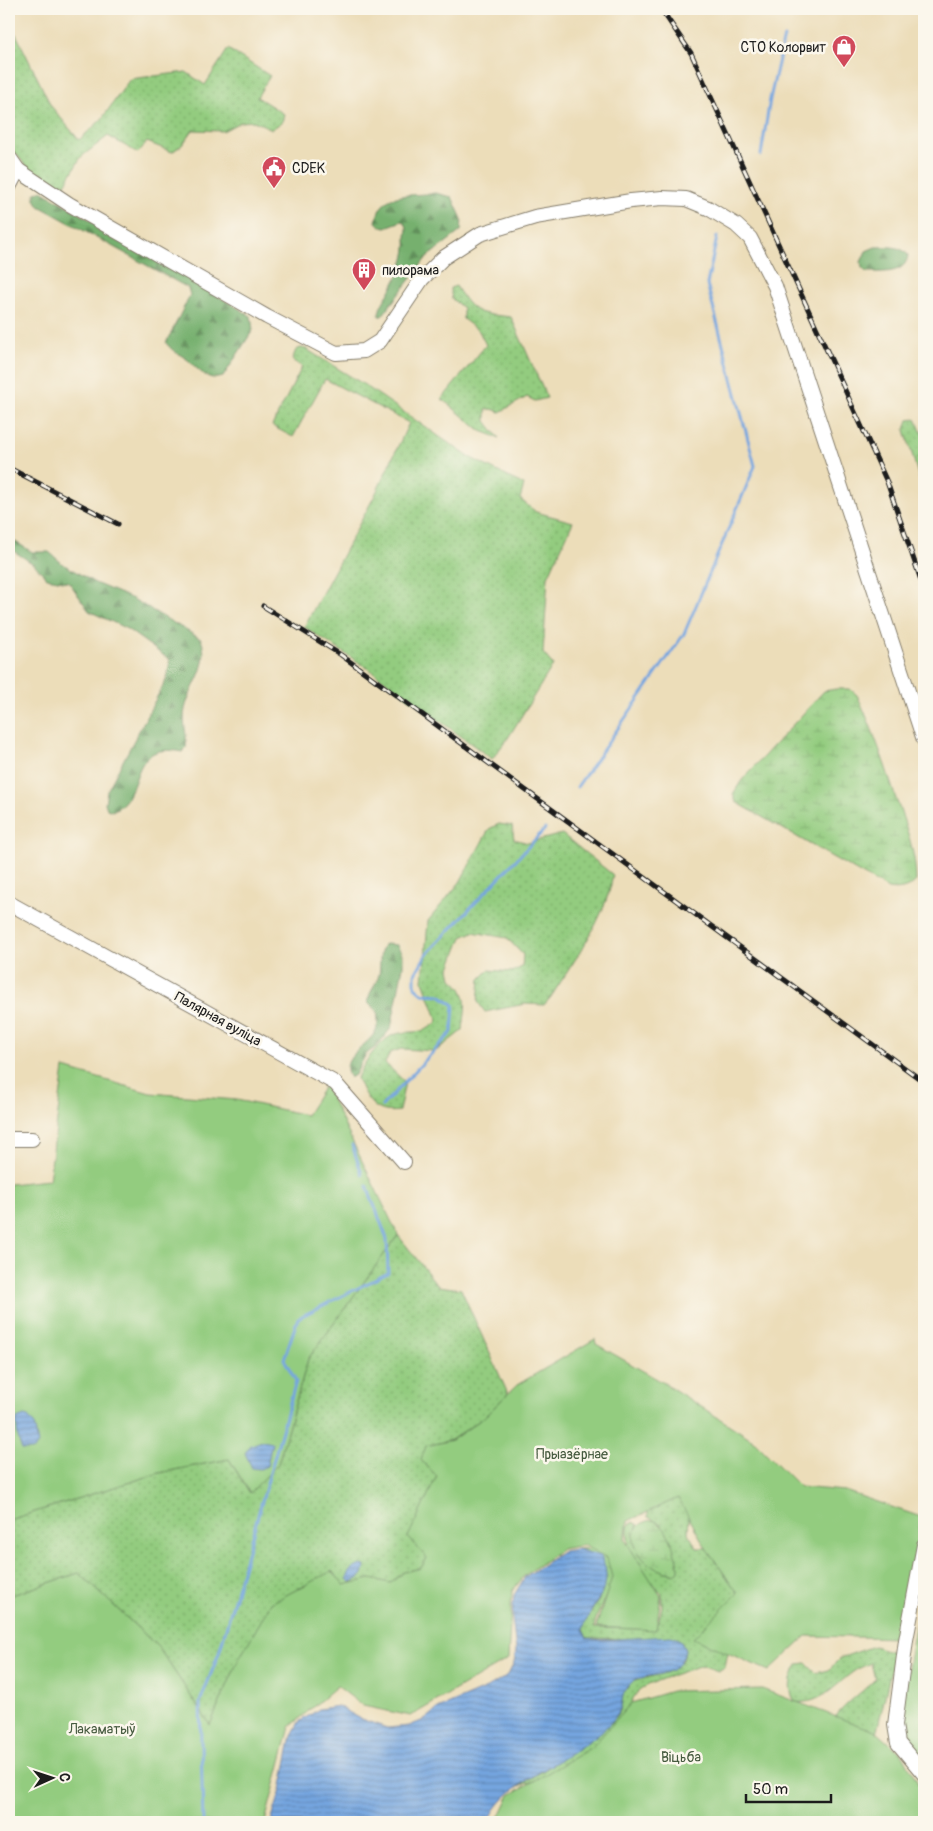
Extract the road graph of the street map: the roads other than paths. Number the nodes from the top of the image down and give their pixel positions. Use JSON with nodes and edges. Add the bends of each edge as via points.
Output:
{"nodes":[{"id":1,"x":9,"y":157,"type":"edge"},
{"id":2,"x":18,"y":170,"type":"junction"},
{"id":3,"x":9,"y":187,"type":"edge"},
{"id":4,"x":924,"y":740,"type":"edge"},
{"id":5,"x":9,"y":903,"type":"edge"},
{"id":6,"x":32,"y":1139,"type":"dead end"},
{"id":7,"x":9,"y":1140,"type":"edge"},
{"id":8,"x":404,"y":1162,"type":"dead end"},
{"id":9,"x":924,"y":1544,"type":"edge"},
{"id":10,"x":924,"y":1774,"type":"edge"}],
"edges":[{"from":1,"to":2,"type":"street"},
{"from":2,"to":3,"type":"street"},
{"from":2,"to":4,"type":"street","via":[[78,209],[336,352],[364,351],[380,341],[422,279],[442,258],[480,234],[507,224],[581,208],[662,198],[686,200],[708,208],[736,225],[750,238],[775,286]]},
{"from":5,"to":8,"type":"street","name":"Палярная вуліца","via":[[335,1083]]},
{"from":6,"to":7,"type":"street"},
{"from":9,"to":10,"type":"street","via":[[894,1725],[898,1743]]}]}
